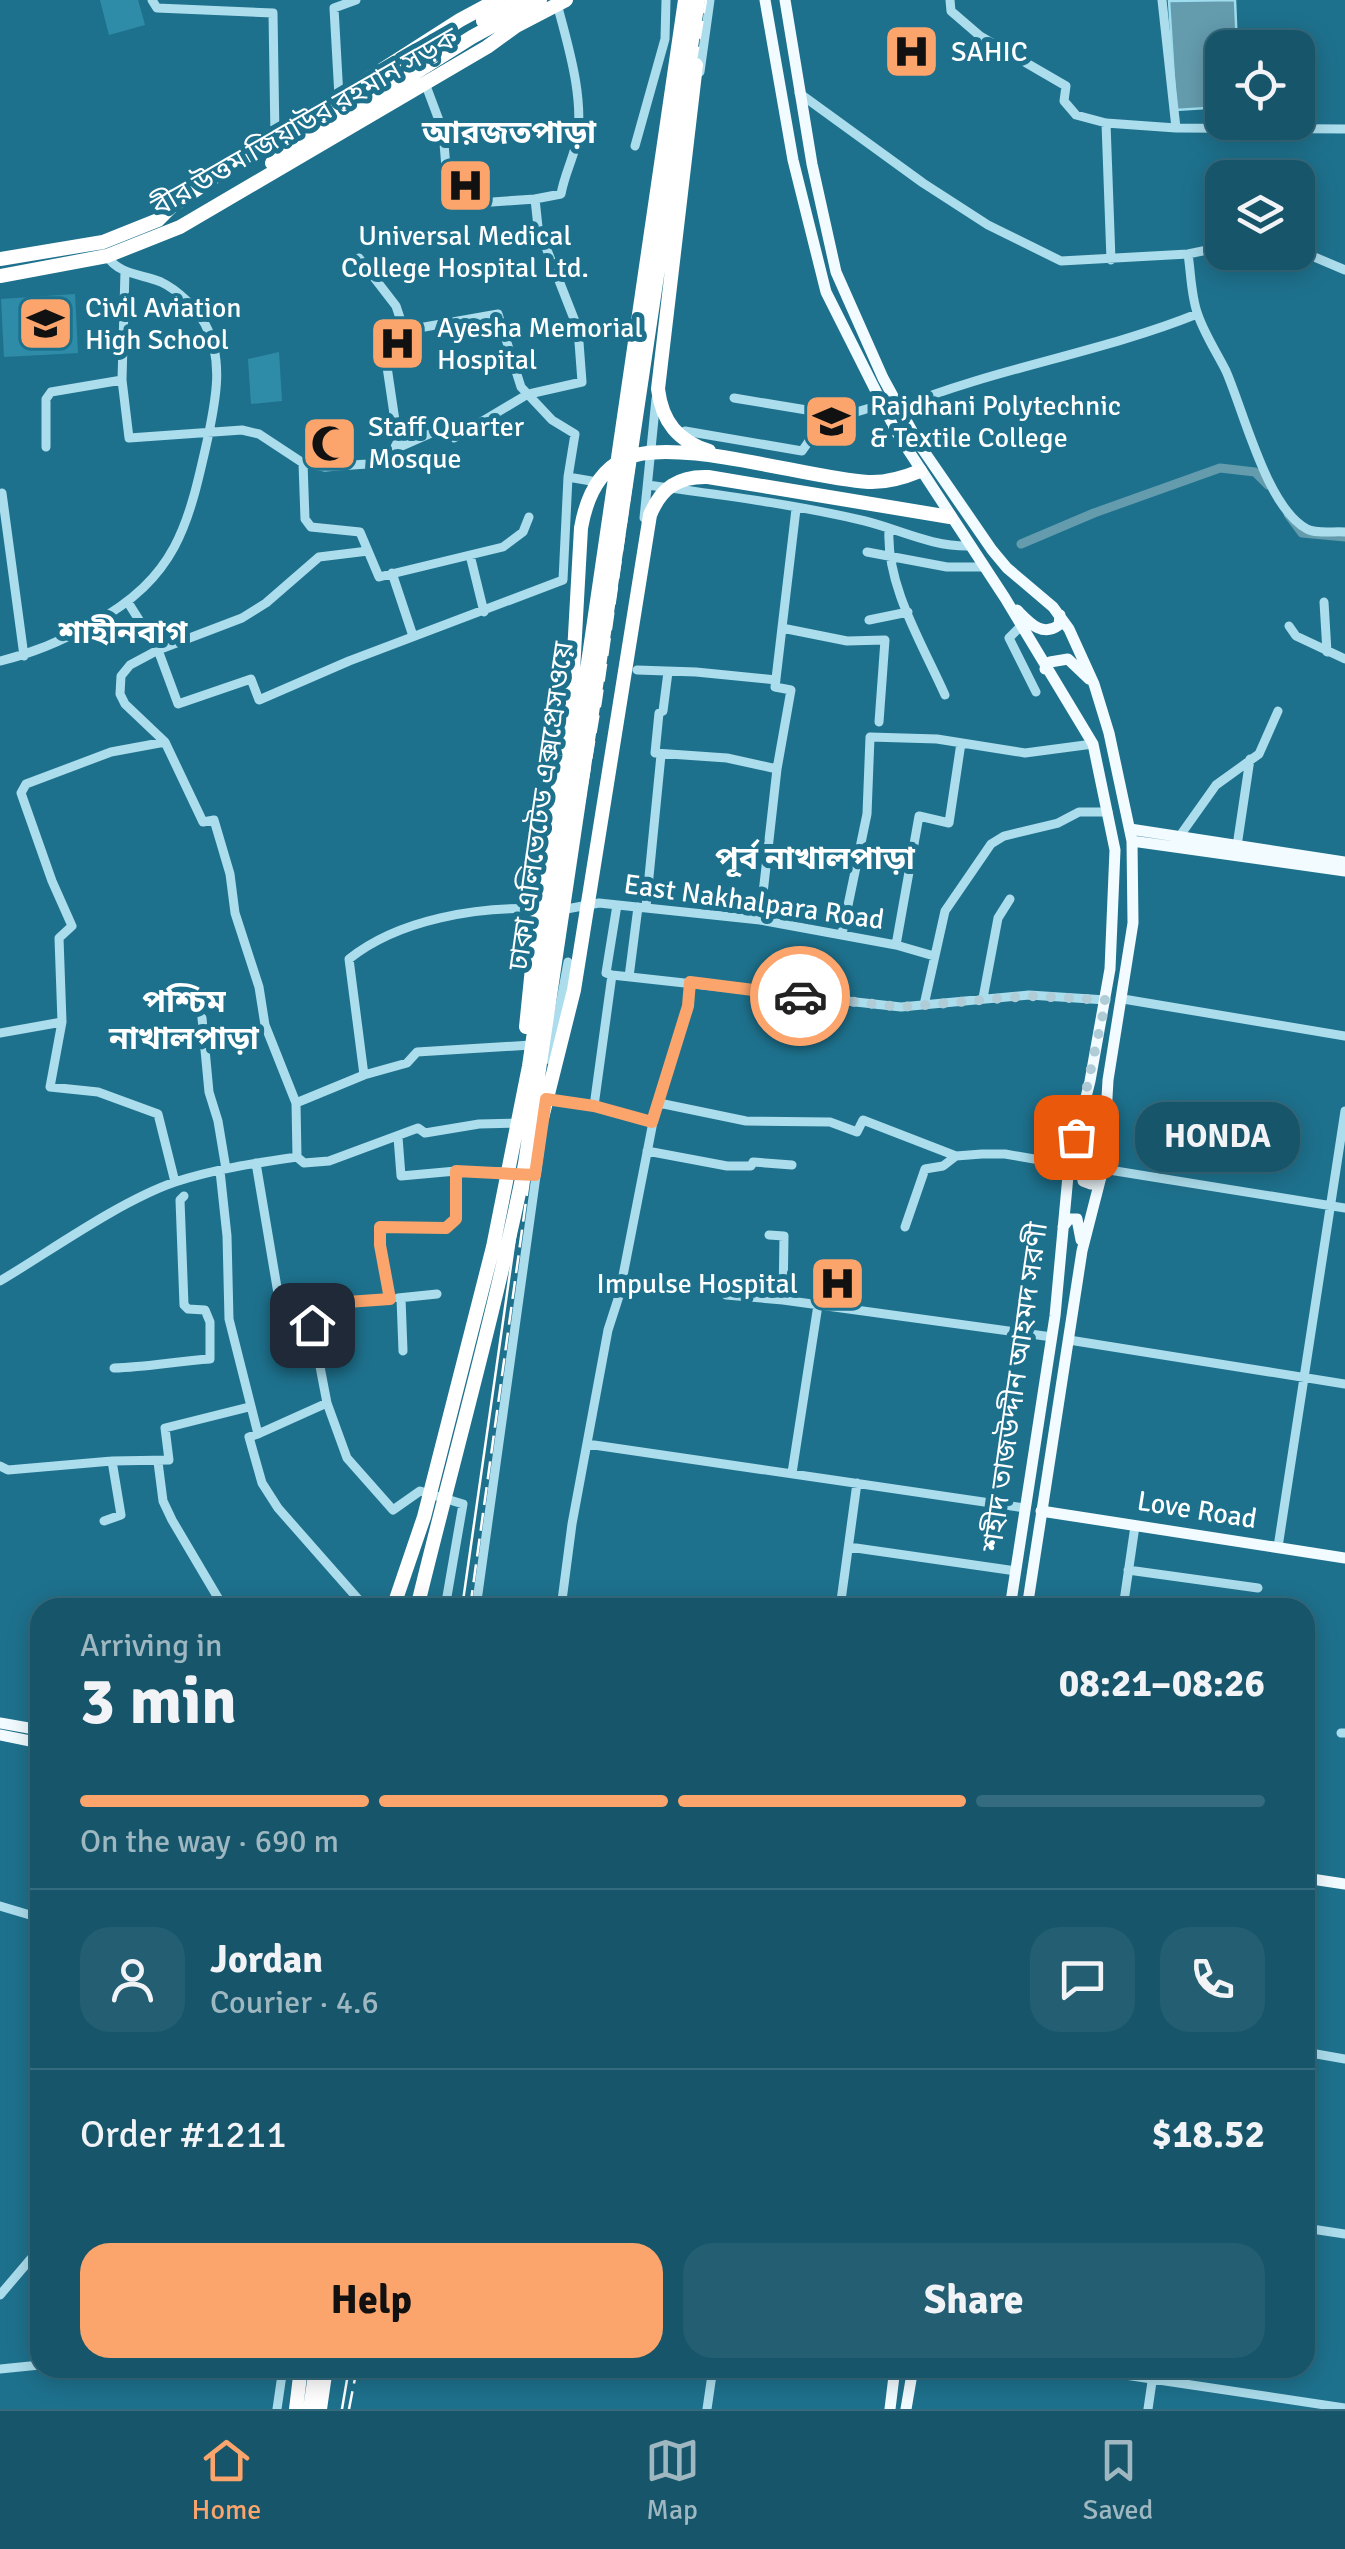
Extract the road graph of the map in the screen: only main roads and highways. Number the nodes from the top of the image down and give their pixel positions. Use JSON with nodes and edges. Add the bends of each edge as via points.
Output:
{"nodes":[{"id":1,"x":497,"y":0,"type":"edge"},
{"id":2,"x":518,"y":0,"type":"edge"},
{"id":3,"x":540,"y":0,"type":"edge"},
{"id":4,"x":685,"y":0,"type":"edge"},
{"id":5,"x":696,"y":0,"type":"edge"},
{"id":6,"x":785,"y":0,"type":"edge"},
{"id":7,"x":562,"y":2,"type":"edge"},
{"id":8,"x":764,"y":4,"type":"edge"},
{"id":9,"x":694,"y":22,"type":"junction"},
{"id":10,"x":160,"y":226,"type":"junction"},
{"id":11,"x":0,"y":259,"type":"edge"},
{"id":12,"x":0,"y":276,"type":"edge"},
{"id":13,"x":738,"y":460,"type":"junction"},
{"id":14,"x":920,"y":471,"type":"junction"},
{"id":15,"x":950,"y":516,"type":"junction"},
{"id":16,"x":1005,"y":598,"type":"junction"},
{"id":17,"x":1060,"y":615,"type":"junction"},
{"id":18,"x":1045,"y":669,"type":"junction"},
{"id":19,"x":1094,"y":684,"type":"junction"},
{"id":20,"x":1131,"y":835,"type":"junction"},
{"id":21,"x":1345,"y":862,"type":"edge"},
{"id":22,"x":1345,"y":870,"type":"edge"},
{"id":23,"x":529,"y":1066,"type":"junction"},
{"id":24,"x":1078,"y":1132,"type":"junction"},
{"id":25,"x":530,"y":1170,"type":"junction"},
{"id":26,"x":1101,"y":1175,"type":"junction"},
{"id":27,"x":1063,"y":1227,"type":"junction"},
{"id":28,"x":1082,"y":1251,"type":"junction"},
{"id":29,"x":1042,"y":1511,"type":"junction"},
{"id":30,"x":1345,"y":1558,"type":"edge"},
{"id":31,"x":397,"y":1598,"type":"edge"},
{"id":32,"x":419,"y":1598,"type":"edge"},
{"id":33,"x":1012,"y":1598,"type":"edge"},
{"id":34,"x":1029,"y":1598,"type":"edge"},
{"id":35,"x":0,"y":1722,"type":"edge"},
{"id":36,"x":30,"y":1728,"type":"edge"},
{"id":37,"x":0,"y":1735,"type":"edge"},
{"id":38,"x":30,"y":1741,"type":"edge"},
{"id":39,"x":1315,"y":1880,"type":"edge"},
{"id":40,"x":1345,"y":1884,"type":"edge"},
{"id":41,"x":300,"y":2378,"type":"edge"},
{"id":42,"x":315,"y":2378,"type":"edge"},
{"id":43,"x":325,"y":2378,"type":"edge"},
{"id":44,"x":894,"y":2378,"type":"edge"},
{"id":45,"x":911,"y":2378,"type":"edge"},
{"id":46,"x":296,"y":2409,"type":"edge"},
{"id":47,"x":310,"y":2409,"type":"edge"},
{"id":48,"x":320,"y":2409,"type":"edge"},
{"id":49,"x":890,"y":2409,"type":"edge"},
{"id":50,"x":906,"y":2409,"type":"edge"}],
"edges":[{"from":1,"to":10,"type":"highway","name":"বীর উত্তম জিয়াউর রহমান সড়ক","via":[[171,206]]},
{"from":2,"to":10,"type":"highway"},
{"from":3,"to":10,"type":"highway"},
{"from":4,"to":23,"type":"highway","name":"ঢাকা এলিভেটেড এক্সপ্রেসওয়ে"},
{"from":5,"to":9,"type":"highway","name":"ঢাকা এলিভেটেড এক্সপ্রেসওয়ে"},
{"from":6,"to":17,"type":"main road","via":[[836,272],[918,444],[992,550]]},
{"from":7,"to":10,"type":"highway","name":"বীর উত্তম জিয়াউর রহমান সড়ক","via":[[195,219]]},
{"from":8,"to":14,"type":"main road","name":"শহীদ তাজউদ্দীন আহমদ সরণী","via":[[826,292]]},
{"from":9,"to":13,"type":"highway","via":[[691,118],[658,389],[664,417],[680,437]]},
{"from":9,"to":25,"type":"highway","name":"ঢাকা এলিভেটেড এক্সপ্রেসওয়ে","via":[[531,1123]]},
{"from":10,"to":11,"type":"highway","name":"বীর উত্তম জিয়াউর রহমান সড়ক"},
{"from":10,"to":12,"type":"highway","name":"বীর উত্তম জিয়াউর রহমান সড়ক","via":[[107,256]]},
{"from":13,"to":14,"type":"highway","via":[[866,482]]},
{"from":13,"to":23,"type":"highway","via":[[660,452],[627,458],[601,477],[586,503],[571,707],[532,958]]},
{"from":14,"to":15,"type":"main road","name":"শহীদ তাজউদ্দীন আহমদ সরণী"},
{"from":15,"to":16,"type":"main road","name":"শহীদ তাজউদ্দীন আহমদ সরণী"},
{"from":15,"to":25,"type":"highway","via":[[708,477],[683,479],[656,500],[574,990]]},
{"from":16,"to":17,"type":"main road","via":[[1044,630],[1058,625]]},
{"from":16,"to":18,"type":"main road","name":"শহীদ তাজউদ্দীন আহমদ সরণী"},
{"from":17,"to":19,"type":"main road"},
{"from":18,"to":19,"type":"main road","via":[[1068,659]]},
{"from":18,"to":24,"type":"main road","name":"শহীদ তাজউদ্দীন আহমদ সরণী","via":[[1094,744],[1116,866],[1106,1000]]},
{"from":19,"to":20,"type":"main road"},
{"from":20,"to":21,"type":"main road"},
{"from":20,"to":22,"type":"main road"},
{"from":20,"to":26,"type":"main road","via":[[1134,912]]},
{"from":23,"to":31,"type":"highway","name":"ঢাকা এলিভেটেড এক্সপ্রেসওয়ে","via":[[474,1324]]},
{"from":24,"to":26,"type":"main road","via":[[1083,1181],[1090,1184]]},
{"from":24,"to":27,"type":"main road","name":"শহীদ তাজউদ্দীন আহমদ সরণী"},
{"from":25,"to":32,"type":"highway","name":"ঢাকা এলিভেটেড এক্সপ্রেসওয়ে"},
{"from":26,"to":28,"type":"main road"},
{"from":27,"to":28,"type":"main road","via":[[1069,1218],[1080,1222]]},
{"from":27,"to":33,"type":"main road","name":"শহীদ তাজউদ্দীন আহমদ সরণী"},
{"from":28,"to":29,"type":"main road"},
{"from":29,"to":30,"type":"main road","name":"Love Road"},
{"from":29,"to":34,"type":"main road"},
{"from":35,"to":36,"type":"main road"},
{"from":37,"to":38,"type":"main road"},
{"from":39,"to":40,"type":"main road"},
{"from":41,"to":46,"type":"highway"},
{"from":42,"to":47,"type":"highway"},
{"from":43,"to":48,"type":"highway"},
{"from":44,"to":49,"type":"main road"},
{"from":45,"to":50,"type":"main road"}]}
